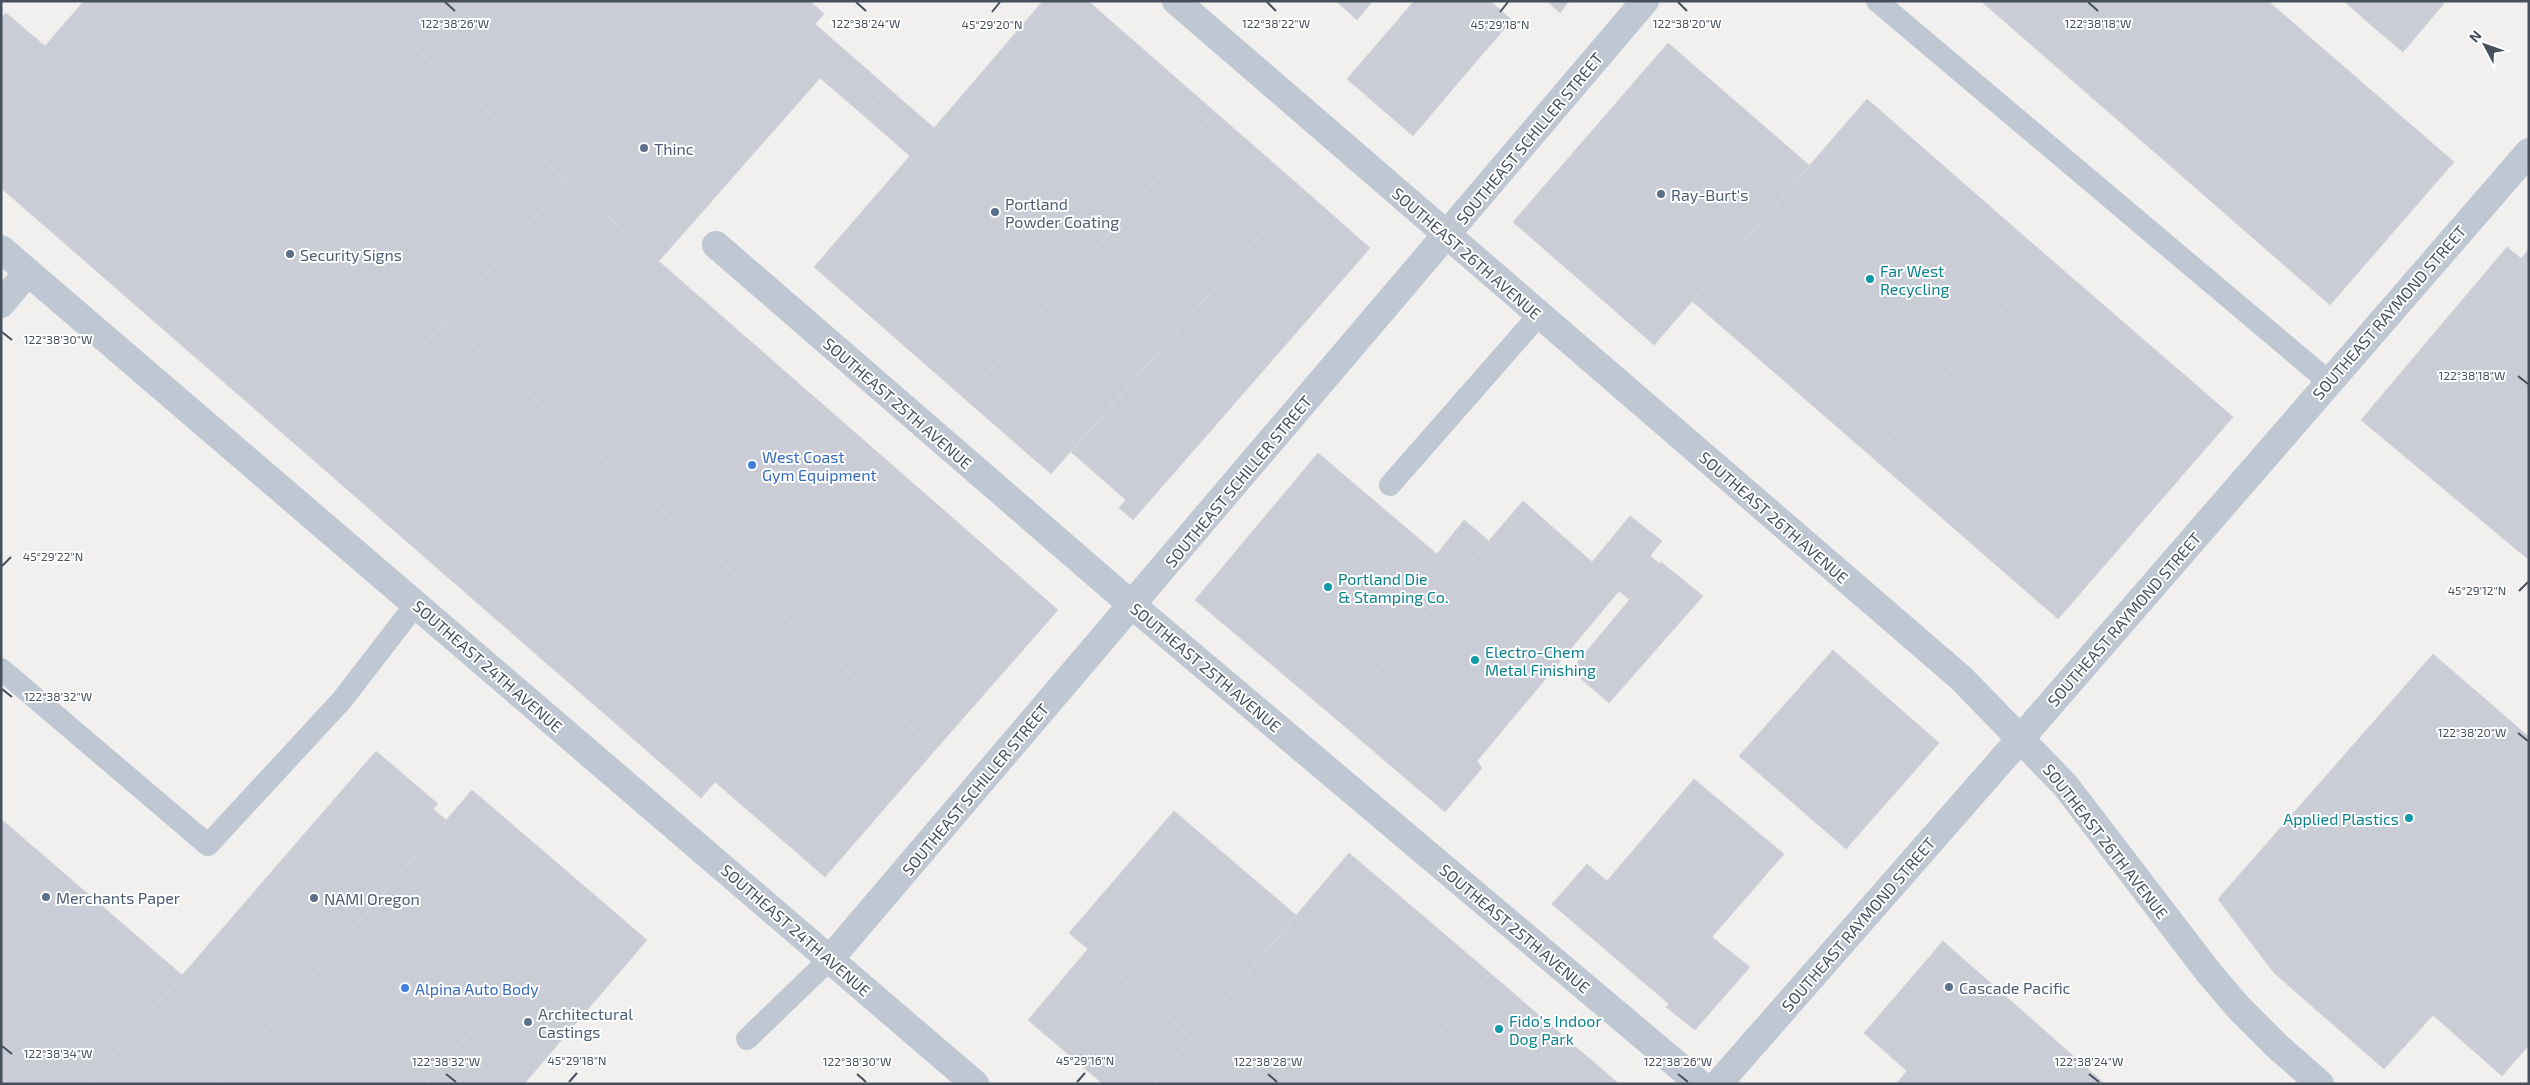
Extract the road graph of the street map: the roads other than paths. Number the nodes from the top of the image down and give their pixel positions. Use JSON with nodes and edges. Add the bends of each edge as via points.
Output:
{"nodes":[{"id":1,"x":1176,"y":1,"type":"edge"},
{"id":2,"x":1645,"y":1,"type":"edge"},
{"id":3,"x":1877,"y":1,"type":"edge"},
{"id":4,"x":2529,"y":152,"type":"edge"},
{"id":5,"x":1447,"y":235,"type":"junction"},
{"id":6,"x":716,"y":245,"type":"dead end"},
{"id":7,"x":1,"y":249,"type":"edge"},
{"id":8,"x":28,"y":272,"type":"junction"},
{"id":9,"x":1,"y":304,"type":"edge"},
{"id":10,"x":1539,"y":315,"type":"junction"},
{"id":11,"x":2329,"y":382,"type":"junction"},
{"id":12,"x":1390,"y":485,"type":"dead end"},
{"id":13,"x":416,"y":604,"type":"junction"},
{"id":14,"x":1132,"y":605,"type":"junction"},
{"id":15,"x":1,"y":669,"type":"edge"},
{"id":16,"x":2021,"y":738,"type":"junction"},
{"id":17,"x":830,"y":959,"type":"junction"},
{"id":18,"x":747,"y":1039,"type":"dead end"},
{"id":19,"x":975,"y":1084,"type":"edge"},
{"id":20,"x":1700,"y":1084,"type":"edge"},
{"id":21,"x":1718,"y":1084,"type":"edge"},
{"id":22,"x":2320,"y":1084,"type":"edge"}],
"edges":[{"from":1,"to":5,"type":"street","name":"SOUTHEAST 26TH AVENUE"},
{"from":2,"to":5,"type":"street","name":"SOUTHEAST SCHILLER STREET"},
{"from":3,"to":11,"type":"lane"},
{"from":4,"to":11,"type":"street","name":"SOUTHEAST RAYMOND STREET"},
{"from":5,"to":10,"type":"street","name":"SOUTHEAST 26TH AVENUE"},
{"from":5,"to":14,"type":"street","name":"SOUTHEAST SCHILLER STREET"},
{"from":6,"to":14,"type":"street","name":"SOUTHEAST 25TH AVENUE"},
{"from":7,"to":8,"type":"street","name":"SOUTHEAST 24TH AVENUE"},
{"from":8,"to":9,"type":"street"},
{"from":8,"to":13,"type":"street","name":"SOUTHEAST 24TH AVENUE"},
{"from":10,"to":12,"type":"lane"},
{"from":10,"to":16,"type":"street","name":"SOUTHEAST 26TH AVENUE","via":[[1961,678]]},
{"from":11,"to":16,"type":"street","name":"SOUTHEAST RAYMOND STREET"},
{"from":13,"to":15,"type":"lane","via":[[342,700],[208,845]]},
{"from":13,"to":17,"type":"street","name":"SOUTHEAST 24TH AVENUE"},
{"from":14,"to":17,"type":"street","name":"SOUTHEAST SCHILLER STREET"},
{"from":14,"to":20,"type":"street","name":"SOUTHEAST 25TH AVENUE"},
{"from":16,"to":21,"type":"street","name":"SOUTHEAST RAYMOND STREET"},
{"from":16,"to":22,"type":"street","name":"SOUTHEAST 26TH AVENUE","via":[[2065,785],[2233,1001]]},
{"from":17,"to":18,"type":"lane"},
{"from":17,"to":19,"type":"street","name":"SOUTHEAST 24TH AVENUE"}]}
